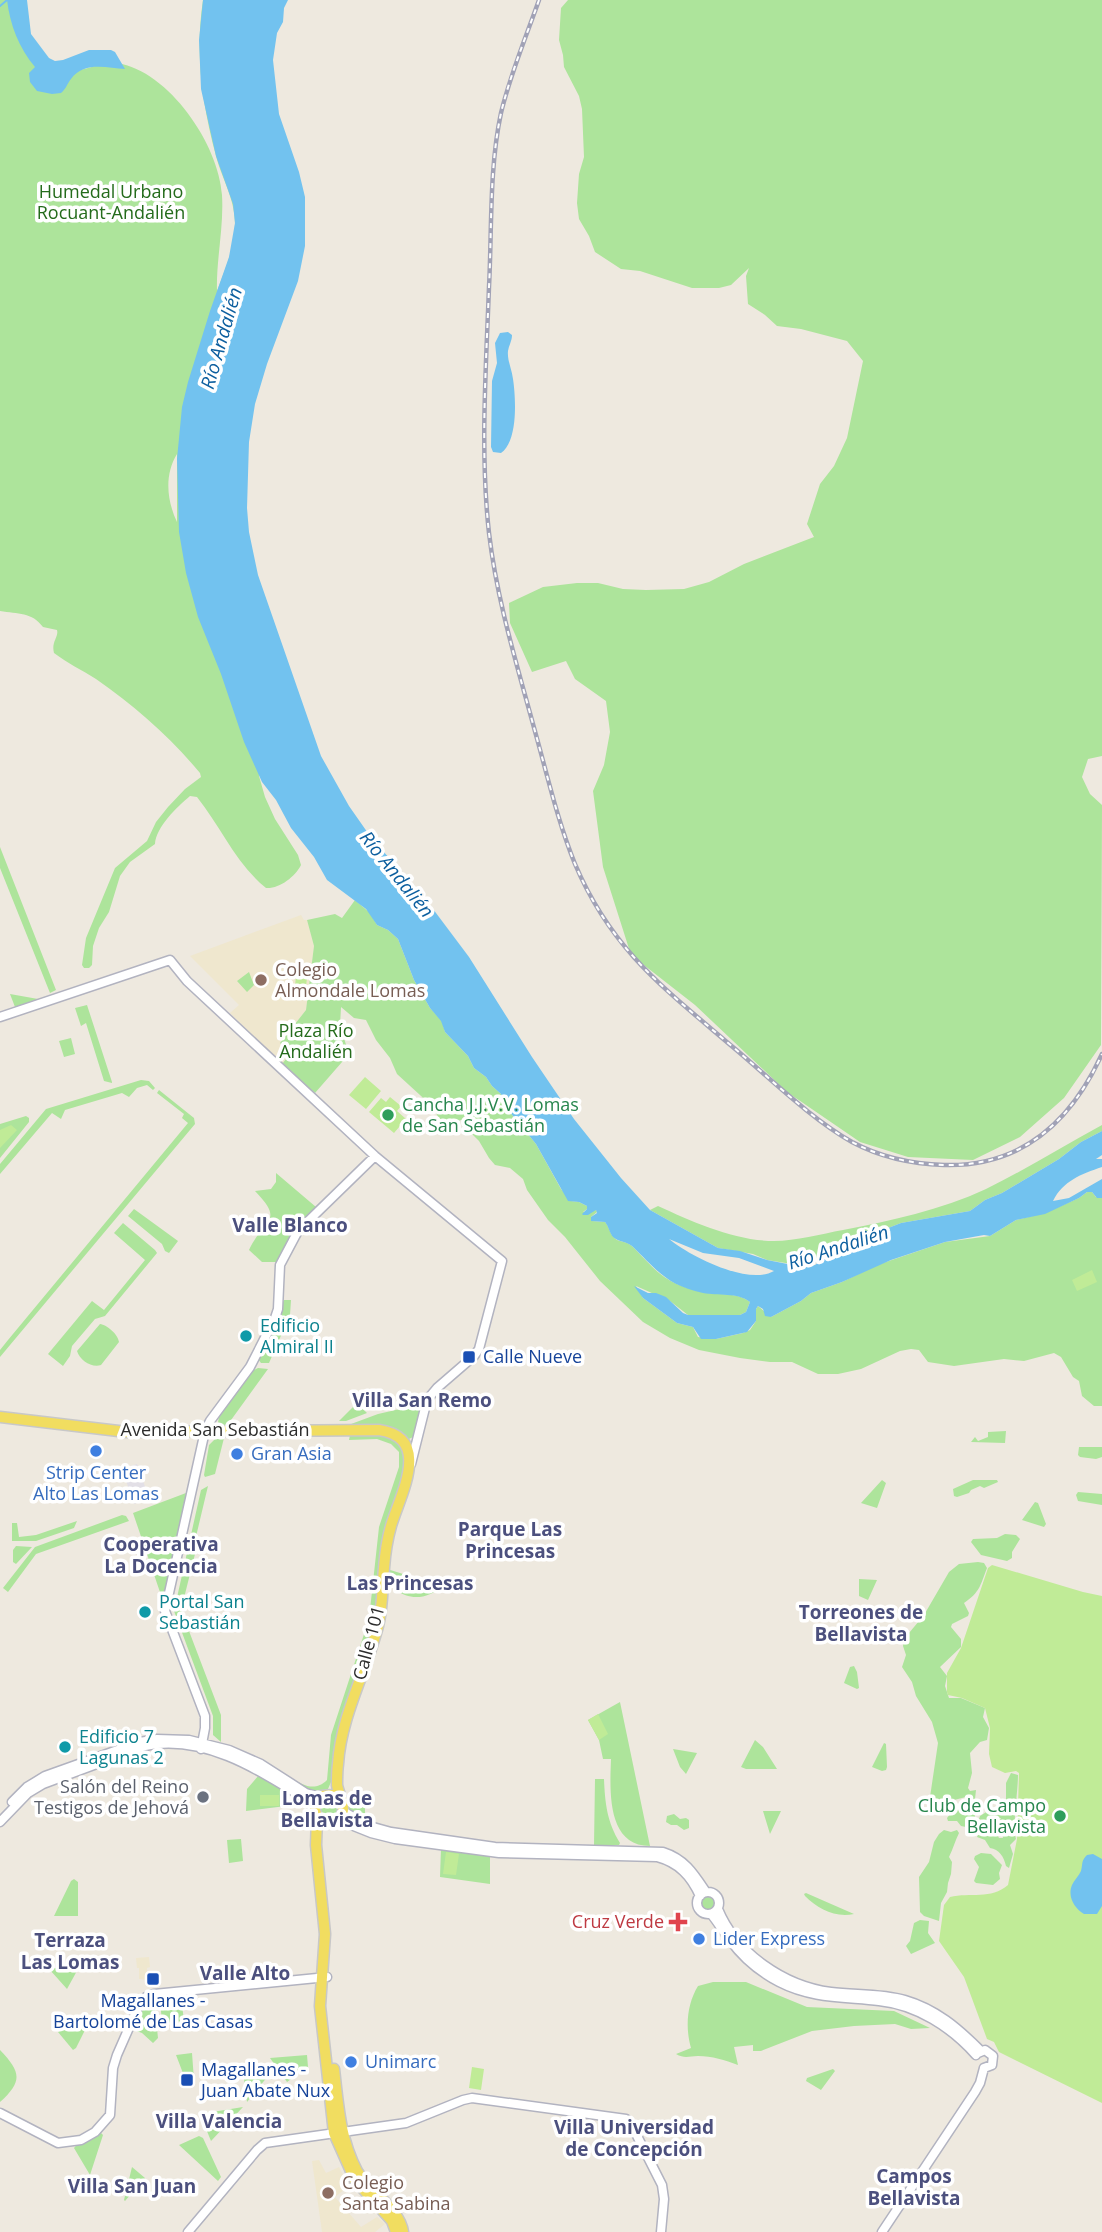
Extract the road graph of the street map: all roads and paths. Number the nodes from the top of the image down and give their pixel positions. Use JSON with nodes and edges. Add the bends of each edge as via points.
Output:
{"nodes":[{"id":1,"x":0,"y":1017,"type":"edge"},
{"id":2,"x":375,"y":1156,"type":"junction"},
{"id":3,"x":0,"y":1417,"type":"edge"},
{"id":4,"x":205,"y":1431,"type":"junction"},
{"id":5,"x":417,"y":1440,"type":"junction"},
{"id":6,"x":404,"y":1442,"type":"junction"},
{"id":7,"x":411,"y":1464,"type":"junction"},
{"id":8,"x":202,"y":1746,"type":"junction"},
{"id":9,"x":52,"y":1777,"type":"junction"},
{"id":10,"x":337,"y":1781,"type":"junction"},
{"id":11,"x":322,"y":1796,"type":"junction"},
{"id":12,"x":342,"y":1806,"type":"junction"},
{"id":13,"x":0,"y":1815,"type":"edge"},
{"id":14,"x":316,"y":1815,"type":"junction"},
{"id":15,"x":0,"y":1822,"type":"edge"},
{"id":16,"x":332,"y":1823,"type":"junction"},
{"id":17,"x":643,"y":1854,"type":"junction"},
{"id":18,"x":703,"y":1894,"type":"junction"},
{"id":19,"x":714,"y":1912,"type":"junction"},
{"id":20,"x":324,"y":1977,"type":"junction"},
{"id":21,"x":978,"y":2053,"type":"junction"},
{"id":22,"x":984,"y":2068,"type":"junction"},
{"id":23,"x":0,"y":2113,"type":"edge"},
{"id":24,"x":338,"y":2133,"type":"junction"},
{"id":25,"x":357,"y":2176,"type":"junction"},
{"id":26,"x":188,"y":2232,"type":"edge"},
{"id":27,"x":396,"y":2232,"type":"edge"},
{"id":28,"x":403,"y":2232,"type":"edge"},
{"id":29,"x":661,"y":2232,"type":"edge"},
{"id":30,"x":882,"y":2232,"type":"edge"}],
"edges":[{"from":1,"to":2,"type":"street","via":[[170,960]]},
{"from":2,"to":4,"type":"street","via":[[298,1231],[280,1265],[276,1315],[250,1367]]},
{"from":2,"to":5,"type":"street","via":[[502,1261],[479,1349],[429,1397]]},
{"from":3,"to":4,"type":"main road","name":"Avenida San Sebastián","via":[[116,1432]]},
{"from":4,"to":6,"type":"main road","name":"Avenida San Sebastián","via":[[379,1430]]},
{"from":4,"to":8,"type":"street","via":[[165,1611],[205,1716]]},
{"from":5,"to":6,"type":"main road"},
{"from":5,"to":7,"type":"street"},
{"from":6,"to":7,"type":"main road"},
{"from":7,"to":10,"type":"main road","name":"Calle 101","via":[[389,1532],[378,1627],[342,1733]]},
{"from":8,"to":9,"type":"street","via":[[179,1739],[151,1739]]},
{"from":8,"to":11,"type":"street","via":[[246,1757],[306,1793]]},
{"from":8,"to":14,"type":"street","via":[[265,1774],[302,1797]]},
{"from":9,"to":13,"type":"street","via":[[22,1790]]},
{"from":9,"to":15,"type":"street"},
{"from":10,"to":11,"type":"main road"},
{"from":10,"to":12,"type":"main road","name":"Calle 101"},
{"from":11,"to":12,"type":"main road","via":[[336,1796]]},
{"from":11,"to":14,"type":"main road","via":[[315,1804]]},
{"from":12,"to":16,"type":"main road"},
{"from":12,"to":17,"type":"street","via":[[366,1825],[391,1832],[495,1847]]},
{"from":14,"to":16,"type":"main road"},
{"from":14,"to":20,"type":"main road"},
{"from":16,"to":17,"type":"street","via":[[395,1839],[499,1853]]},
{"from":16,"to":20,"type":"main road","via":[[322,1844],[331,1934]]},
{"from":17,"to":18,"type":"street","via":[[663,1852],[677,1858],[689,1867]]},
{"from":18,"to":19,"type":"street","via":[[718,1897]]},
{"from":18,"to":19,"type":"street","via":[[697,1901],[699,1909]]},
{"from":19,"to":21,"type":"street","via":[[738,1951],[778,1981],[822,1997],[878,2001],[911,2009],[949,2029]]},
{"from":20,"to":23,"type":"street","via":[[149,1995],[140,2002],[116,2059],[110,2115],[86,2138],[58,2143]]},
{"from":20,"to":24,"type":"main road","via":[[320,2006]]},
{"from":21,"to":22,"type":"street","via":[[976,2064]]},
{"from":21,"to":22,"type":"street","via":[[989,2051],[994,2058],[992,2065]]},
{"from":22,"to":30,"type":"street","via":[[975,2092]]},
{"from":24,"to":25,"type":"main road"},
{"from":24,"to":26,"type":"street","via":[[262,2144]]},
{"from":24,"to":29,"type":"street","via":[[406,2123],[469,2098],[623,2118],[631,2124],[661,2181]]},
{"from":25,"to":27,"type":"main road"},
{"from":25,"to":28,"type":"main road","via":[[397,2217]]}]}
